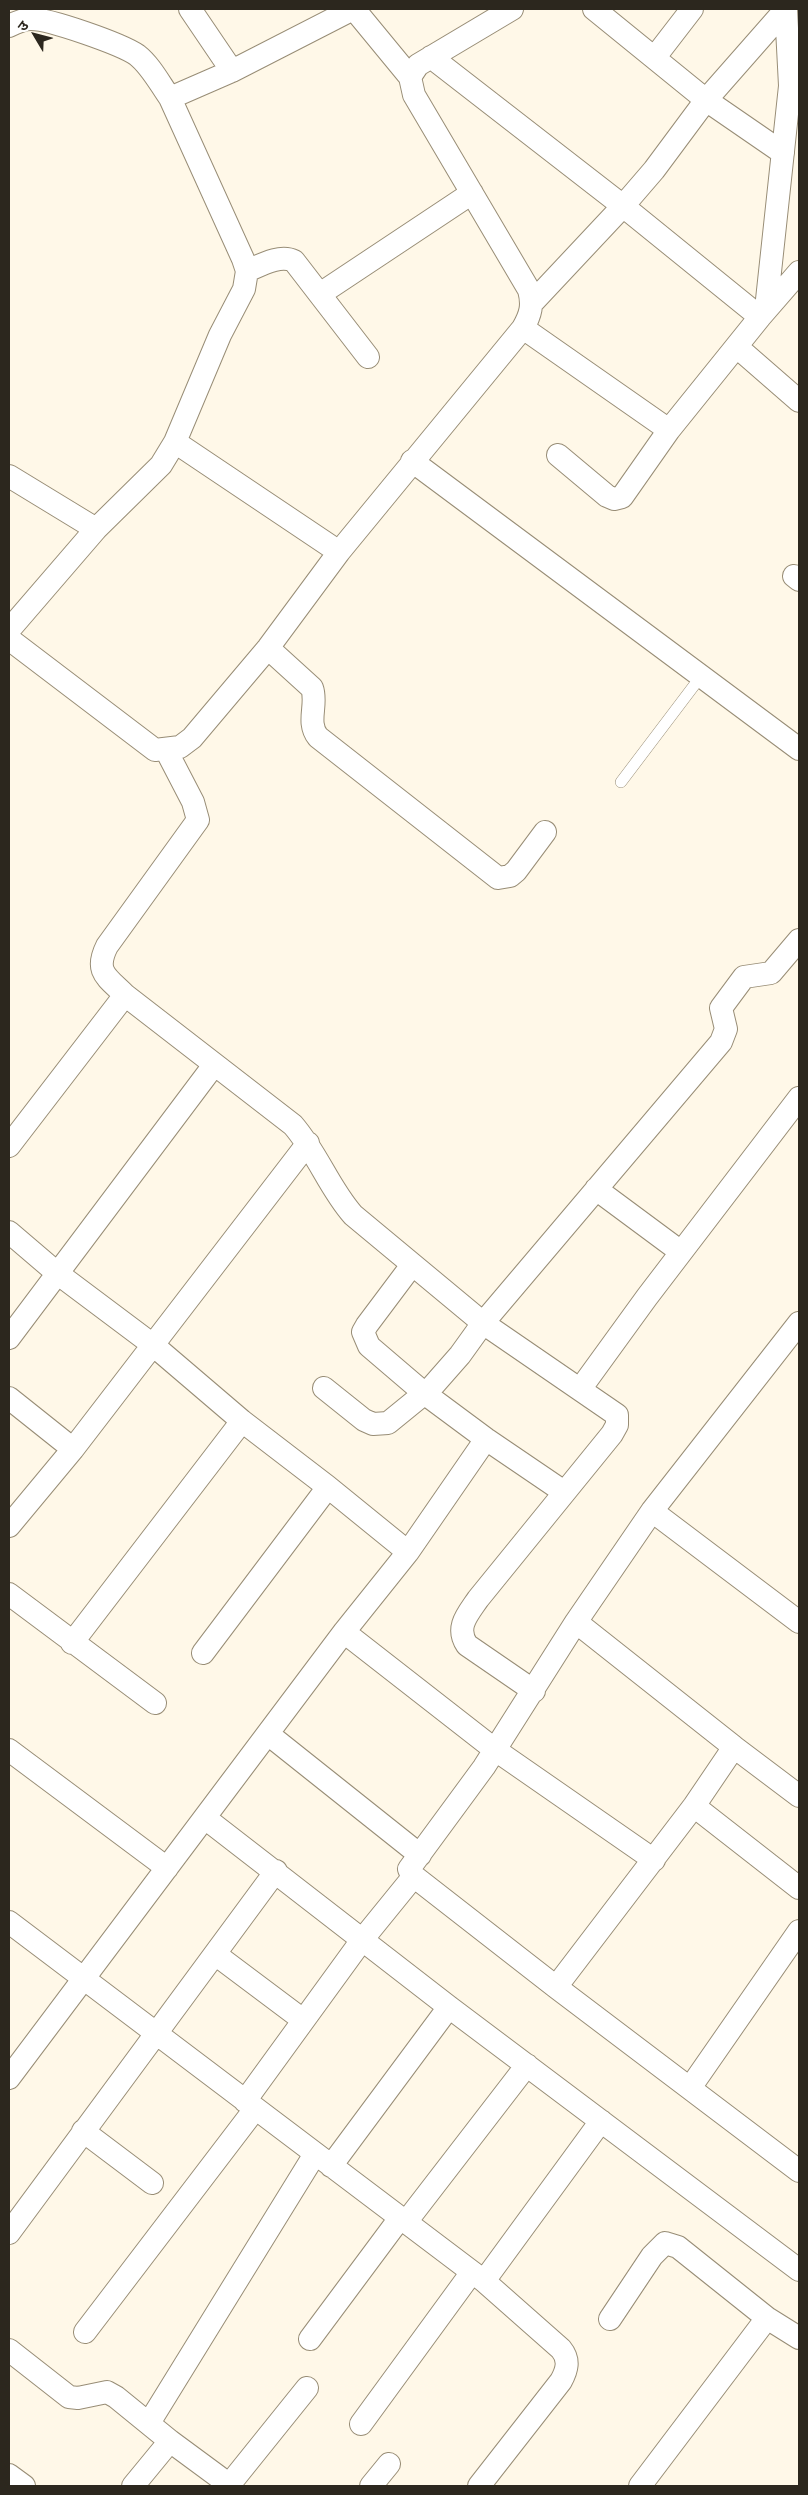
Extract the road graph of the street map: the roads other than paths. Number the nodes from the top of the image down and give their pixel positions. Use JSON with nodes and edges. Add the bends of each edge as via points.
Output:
{"nodes":[{"id":1,"x":190,"y":9,"type":"edge"},
{"id":2,"x":353,"y":9,"type":"edge"},
{"id":3,"x":512,"y":9,"type":"edge"},
{"id":4,"x":594,"y":9,"type":"edge"},
{"id":5,"x":692,"y":9,"type":"edge"},
{"id":6,"x":51,"y":16,"type":"edge"},
{"id":7,"x":484,"y":16,"type":"edge"},
{"id":8,"x":9,"y":26,"type":"edge"},
{"id":9,"x":431,"y":57,"type":"junction"},
{"id":10,"x":655,"y":57,"type":"junction"},
{"id":11,"x":232,"y":71,"type":"junction"},
{"id":12,"x":410,"y":77,"type":"junction"},
{"id":13,"x":170,"y":98,"type":"junction"},
{"id":14,"x":706,"y":100,"type":"junction"},
{"id":15,"x":783,"y":153,"type":"junction"},
{"id":16,"x":472,"y":193,"type":"junction"},
{"id":17,"x":622,"y":206,"type":"junction"},
{"id":18,"x":247,"y":271,"type":"junction"},
{"id":19,"x":799,"y":272,"type":"edge"},
{"id":20,"x":320,"y":294,"type":"junction"},
{"id":21,"x":532,"y":303,"type":"junction"},
{"id":22,"x":763,"y":313,"type":"junction"},
{"id":23,"x":523,"y":328,"type":"junction"},
{"id":24,"x":737,"y":347,"type":"junction"},
{"id":25,"x":368,"y":357,"type":"dead end"},
{"id":26,"x":799,"y":401,"type":"edge"},
{"id":27,"x":669,"y":430,"type":"junction"},
{"id":28,"x":175,"y":442,"type":"junction"},
{"id":29,"x":558,"y":455,"type":"dead end"},
{"id":30,"x":412,"y":461,"type":"junction"},
{"id":31,"x":9,"y":476,"type":"edge"},
{"id":32,"x":96,"y":529,"type":"junction"},
{"id":33,"x":339,"y":552,"type":"junction"},
{"id":34,"x":9,"y":630,"type":"edge"},
{"id":35,"x":9,"y":639,"type":"edge"},
{"id":36,"x":268,"y":648,"type":"junction"},
{"id":37,"x":702,"y":675,"type":"junction"},
{"id":38,"x":798,"y":746,"type":"edge"},
{"id":39,"x":166,"y":750,"type":"junction"},
{"id":40,"x":621,"y":782,"type":"dead end"},
{"id":41,"x":545,"y":832,"type":"dead end"},
{"id":42,"x":799,"y":940,"type":"edge"},
{"id":43,"x":125,"y":995,"type":"junction"},
{"id":44,"x":214,"y":1065,"type":"junction"},
{"id":45,"x":799,"y":1098,"type":"edge"},
{"id":46,"x":308,"y":1142,"type":"junction"},
{"id":47,"x":9,"y":1146,"type":"edge"},
{"id":48,"x":596,"y":1189,"type":"junction"},
{"id":49,"x":9,"y":1232,"type":"edge"},
{"id":50,"x":681,"y":1252,"type":"junction"},
{"id":51,"x":412,"y":1265,"type":"junction"},
{"id":52,"x":57,"y":1273,"type":"junction"},
{"id":53,"x":483,"y":1323,"type":"junction"},
{"id":54,"x":799,"y":1323,"type":"edge"},
{"id":55,"x":9,"y":1338,"type":"edge"},
{"id":56,"x":153,"y":1346,"type":"junction"},
{"id":57,"x":324,"y":1388,"type":"dead end"},
{"id":58,"x":581,"y":1388,"type":"junction"},
{"id":59,"x":424,"y":1393,"type":"junction"},
{"id":60,"x":9,"y":1398,"type":"edge"},
{"id":61,"x":242,"y":1421,"type":"junction"},
{"id":62,"x":486,"y":1439,"type":"junction"},
{"id":63,"x":73,"y":1449,"type":"junction"},
{"id":64,"x":328,"y":1487,"type":"junction"},
{"id":65,"x":564,"y":1492,"type":"junction"},
{"id":66,"x":652,"y":1511,"type":"junction"},
{"id":67,"x":9,"y":1526,"type":"edge"},
{"id":68,"x":408,"y":1552,"type":"junction"},
{"id":69,"x":9,"y":1594,"type":"edge"},
{"id":70,"x":576,"y":1622,"type":"junction"},
{"id":71,"x":799,"y":1622,"type":"edge"},
{"id":72,"x":344,"y":1632,"type":"junction"},
{"id":73,"x":72,"y":1643,"type":"junction"},
{"id":74,"x":202,"y":1653,"type":"dead end"},
{"id":75,"x":534,"y":1690,"type":"junction"},
{"id":76,"x":155,"y":1703,"type":"dead end"},
{"id":77,"x":268,"y":1734,"type":"junction"},
{"id":78,"x":734,"y":1747,"type":"junction"},
{"id":79,"x":494,"y":1749,"type":"junction"},
{"id":80,"x":9,"y":1750,"type":"edge"},
{"id":81,"x":799,"y":1796,"type":"edge"},
{"id":82,"x":694,"y":1806,"type":"junction"},
{"id":83,"x":205,"y":1818,"type":"junction"},
{"id":84,"x":654,"y":1860,"type":"junction"},
{"id":85,"x":417,"y":1866,"type":"junction"},
{"id":86,"x":167,"y":1868,"type":"junction"},
{"id":87,"x":276,"y":1871,"type":"junction"},
{"id":88,"x":799,"y":1888,"type":"edge"},
{"id":89,"x":9,"y":1922,"type":"edge"},
{"id":90,"x":799,"y":1930,"type":"edge"},
{"id":91,"x":362,"y":1940,"type":"junction"},
{"id":92,"x":215,"y":1954,"type":"junction"},
{"id":93,"x":83,"y":1979,"type":"junction"},
{"id":94,"x":556,"y":1987,"type":"junction"},
{"id":95,"x":449,"y":2007,"type":"junction"},
{"id":96,"x":303,"y":2020,"type":"junction"},
{"id":97,"x":155,"y":2033,"type":"junction"},
{"id":98,"x":528,"y":2065,"type":"junction"},
{"id":99,"x":9,"y":2078,"type":"edge"},
{"id":100,"x":690,"y":2088,"type":"junction"},
{"id":101,"x":250,"y":2105,"type":"junction"},
{"id":102,"x":601,"y":2121,"type":"junction"},
{"id":103,"x":83,"y":2132,"type":"junction"},
{"id":104,"x":323,"y":2160,"type":"junction"},
{"id":105,"x":799,"y":2171,"type":"edge"},
{"id":106,"x":152,"y":2183,"type":"dead end"},
{"id":107,"x":16,"y":2209,"type":"edge"},
{"id":108,"x":403,"y":2220,"type":"junction"},
{"id":109,"x":9,"y":2233,"type":"edge"},
{"id":110,"x":799,"y":2270,"type":"edge"},
{"id":111,"x":478,"y":2276,"type":"junction"},
{"id":112,"x":767,"y":2318,"type":"junction"},
{"id":113,"x":610,"y":2319,"type":"dead end"},
{"id":114,"x":85,"y":2332,"type":"dead end"},
{"id":115,"x":799,"y":2338,"type":"edge"},
{"id":116,"x":310,"y":2339,"type":"dead end"},
{"id":117,"x":9,"y":2350,"type":"edge"},
{"id":118,"x":307,"y":2388,"type":"dead end"},
{"id":119,"x":149,"y":2423,"type":"junction"},
{"id":120,"x":361,"y":2424,"type":"dead end"},
{"id":121,"x":170,"y":2441,"type":"junction"},
{"id":122,"x":389,"y":2464,"type":"dead end"},
{"id":123,"x":9,"y":2475,"type":"edge"},
{"id":124,"x":24,"y":2486,"type":"edge"},
{"id":125,"x":133,"y":2486,"type":"edge"},
{"id":126,"x":230,"y":2486,"type":"edge"},
{"id":127,"x":372,"y":2486,"type":"edge"},
{"id":128,"x":479,"y":2486,"type":"edge"},
{"id":129,"x":640,"y":2486,"type":"edge"}],
"edges":[{"from":1,"to":11,"type":"street"},
{"from":2,"to":11,"type":"street"},
{"from":2,"to":12,"type":"street"},
{"from":3,"to":7,"type":"street"},
{"from":4,"to":10,"type":"street"},
{"from":5,"to":10,"type":"street"},
{"from":6,"to":8,"type":"street","via":[[30,18]]},
{"from":6,"to":13,"type":"street","via":[[137,56],[152,71]]},
{"from":7,"to":9,"type":"street"},
{"from":9,"to":12,"type":"street","via":[[418,65]]},
{"from":9,"to":17,"type":"street"},
{"from":10,"to":14,"type":"street"},
{"from":11,"to":13,"type":"street"},
{"from":12,"to":16,"type":"street","via":[[414,95]]},
{"from":13,"to":18,"type":"street"},
{"from":14,"to":15,"type":"street"},
{"from":14,"to":15,"type":"street","via":[[786,9],[790,86]]},
{"from":14,"to":17,"type":"street","via":[[654,170]]},
{"from":15,"to":22,"type":"street"},
{"from":16,"to":20,"type":"street"},
{"from":16,"to":21,"type":"street","via":[[530,290]]},
{"from":17,"to":21,"type":"street"},
{"from":17,"to":22,"type":"street"},
{"from":18,"to":20,"type":"street","via":[[288,258]]},
{"from":18,"to":28,"type":"street","via":[[244,289],[220,335]]},
{"from":19,"to":22,"type":"street"},
{"from":20,"to":25,"type":"street"},
{"from":21,"to":23,"type":"street","via":[[531,314]]},
{"from":22,"to":24,"type":"street"},
{"from":23,"to":27,"type":"street"},
{"from":23,"to":30,"type":"street"},
{"from":24,"to":26,"type":"street"},
{"from":24,"to":27,"type":"street"},
{"from":27,"to":29,"type":"street","via":[[630,487],[622,497],[614,499]]},
{"from":28,"to":32,"type":"street","via":[[143,485]]},
{"from":28,"to":33,"type":"street"},
{"from":30,"to":33,"type":"street"},
{"from":30,"to":37,"type":"street"},
{"from":31,"to":32,"type":"street"},
{"from":32,"to":34,"type":"street"},
{"from":33,"to":36,"type":"street"},
{"from":35,"to":39,"type":"street","via":[[144,743],[155,750]]},
{"from":36,"to":39,"type":"street","via":[[192,738],[180,747]]},
{"from":36,"to":41,"type":"street","via":[[312,688],[312,724],[318,737],[498,878],[516,871]]},
{"from":37,"to":38,"type":"street"},
{"from":37,"to":40,"type":"lane"},
{"from":39,"to":43,"type":"street","via":[[193,802],[198,820],[100,960],[102,972]]},
{"from":42,"to":48,"type":"street","via":[[771,973],[751,974],[738,983],[721,1008],[726,1029],[721,1042]]},
{"from":43,"to":44,"type":"street"},
{"from":43,"to":47,"type":"street"},
{"from":44,"to":46,"type":"street","via":[[281,1114]]},
{"from":44,"to":52,"type":"street"},
{"from":45,"to":50,"type":"street"},
{"from":46,"to":51,"type":"street","via":[[344,1205]]},
{"from":46,"to":56,"type":"street"},
{"from":48,"to":50,"type":"street"},
{"from":48,"to":53,"type":"street"},
{"from":49,"to":52,"type":"street"},
{"from":50,"to":58,"type":"street"},
{"from":51,"to":53,"type":"street"},
{"from":51,"to":59,"type":"street","via":[[363,1332],[369,1346]]},
{"from":52,"to":55,"type":"street"},
{"from":52,"to":56,"type":"street"},
{"from":53,"to":58,"type":"street"},
{"from":53,"to":59,"type":"street","via":[[460,1355]]},
{"from":54,"to":66,"type":"street"},
{"from":56,"to":61,"type":"street"},
{"from":56,"to":63,"type":"street"},
{"from":57,"to":59,"type":"street","via":[[364,1420],[374,1424],[388,1422]]},
{"from":58,"to":65,"type":"street","via":[[619,1419],[612,1434]]},
{"from":59,"to":62,"type":"street"},
{"from":60,"to":63,"type":"street"},
{"from":61,"to":64,"type":"street"},
{"from":61,"to":73,"type":"street"},
{"from":62,"to":65,"type":"street"},
{"from":62,"to":68,"type":"street"},
{"from":63,"to":67,"type":"street"},
{"from":64,"to":68,"type":"street"},
{"from":64,"to":74,"type":"street"},
{"from":65,"to":75,"type":"street","via":[[478,1599],[461,1628],[466,1645]]},
{"from":66,"to":70,"type":"street"},
{"from":66,"to":71,"type":"street"},
{"from":68,"to":72,"type":"street"},
{"from":69,"to":73,"type":"street"},
{"from":70,"to":75,"type":"street"},
{"from":70,"to":78,"type":"street"},
{"from":72,"to":77,"type":"street"},
{"from":72,"to":79,"type":"street"},
{"from":73,"to":76,"type":"street"},
{"from":75,"to":79,"type":"street"},
{"from":77,"to":83,"type":"street"},
{"from":77,"to":85,"type":"street"},
{"from":78,"to":81,"type":"street"},
{"from":78,"to":82,"type":"street"},
{"from":79,"to":84,"type":"street"},
{"from":79,"to":85,"type":"street"},
{"from":80,"to":86,"type":"street"},
{"from":82,"to":84,"type":"street"},
{"from":82,"to":88,"type":"street"},
{"from":83,"to":86,"type":"street"},
{"from":83,"to":87,"type":"street"},
{"from":84,"to":94,"type":"street"},
{"from":85,"to":91,"type":"street"},
{"from":85,"to":94,"type":"street"},
{"from":86,"to":93,"type":"street"},
{"from":87,"to":91,"type":"street"},
{"from":87,"to":92,"type":"street"},
{"from":89,"to":93,"type":"street"},
{"from":90,"to":100,"type":"street"},
{"from":91,"to":95,"type":"street"},
{"from":91,"to":96,"type":"street"},
{"from":92,"to":96,"type":"street"},
{"from":92,"to":97,"type":"street"},
{"from":93,"to":97,"type":"street"},
{"from":93,"to":99,"type":"street"},
{"from":94,"to":100,"type":"street"},
{"from":95,"to":98,"type":"street"},
{"from":95,"to":104,"type":"street"},
{"from":96,"to":101,"type":"street"},
{"from":97,"to":101,"type":"street"},
{"from":97,"to":103,"type":"street"},
{"from":98,"to":102,"type":"street"},
{"from":98,"to":108,"type":"street"},
{"from":100,"to":105,"type":"street"},
{"from":101,"to":104,"type":"street"},
{"from":101,"to":114,"type":"street"},
{"from":102,"to":110,"type":"street"},
{"from":102,"to":111,"type":"street"},
{"from":103,"to":106,"type":"street"},
{"from":103,"to":107,"type":"street"},
{"from":104,"to":108,"type":"street"},
{"from":104,"to":119,"type":"street"},
{"from":107,"to":109,"type":"street"},
{"from":108,"to":111,"type":"street"},
{"from":108,"to":116,"type":"street"},
{"from":111,"to":120,"type":"street"},
{"from":111,"to":128,"type":"street","via":[[561,2349],[567,2364],[561,2381]]},
{"from":112,"to":113,"type":"street","via":[[678,2247],[665,2243],[652,2256]]},
{"from":112,"to":115,"type":"street"},
{"from":112,"to":129,"type":"street"},
{"from":117,"to":119,"type":"street","via":[[69,2397],[107,2392]]},
{"from":118,"to":126,"type":"street"},
{"from":119,"to":121,"type":"street"},
{"from":121,"to":125,"type":"street"},
{"from":121,"to":126,"type":"street"},
{"from":122,"to":127,"type":"street"},
{"from":123,"to":124,"type":"street"}]}
